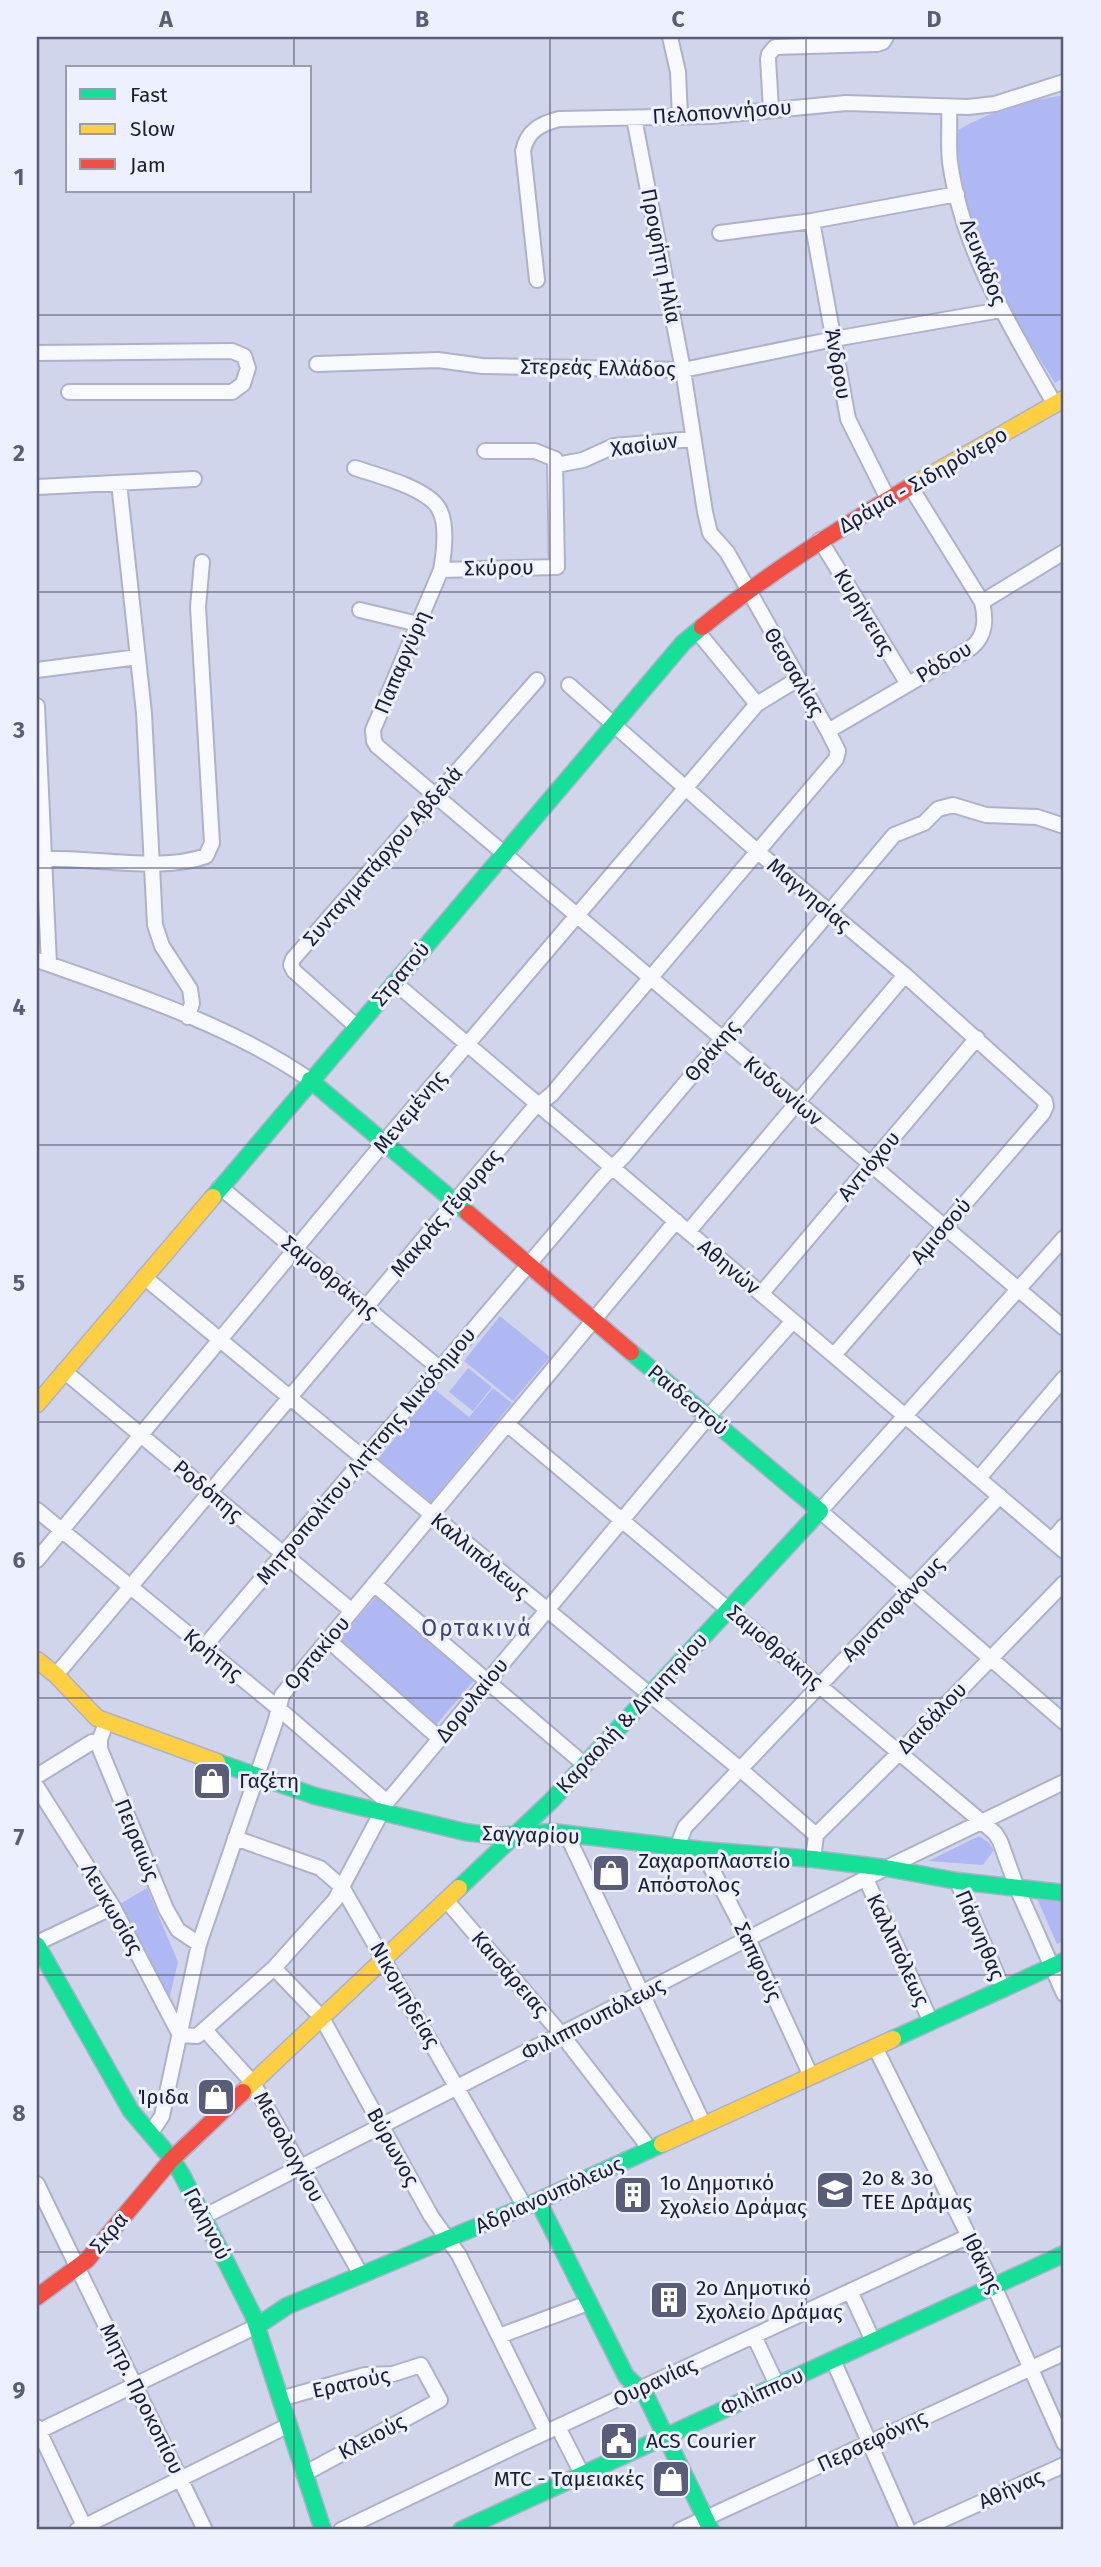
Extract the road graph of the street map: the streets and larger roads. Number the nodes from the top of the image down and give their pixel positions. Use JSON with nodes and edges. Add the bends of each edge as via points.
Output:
{"nodes":[{"id":1,"x":670,"y":37,"type":"edge"},
{"id":2,"x":886,"y":37,"type":"edge"},
{"id":3,"x":1064,"y":82,"type":"edge"},
{"id":4,"x":949,"y":108,"type":"junction"},
{"id":5,"x":771,"y":109,"type":"junction"},
{"id":6,"x":680,"y":117,"type":"junction"},
{"id":7,"x":634,"y":118,"type":"junction"},
{"id":8,"x":957,"y":194,"type":"junction"},
{"id":9,"x":812,"y":221,"type":"junction"},
{"id":10,"x":720,"y":233,"type":"dead end"},
{"id":11,"x":537,"y":280,"type":"dead end"},
{"id":12,"x":1001,"y":310,"type":"junction"},
{"id":13,"x":834,"y":339,"type":"junction"},
{"id":14,"x":37,"y":353,"type":"edge"},
{"id":15,"x":317,"y":364,"type":"dead end"},
{"id":16,"x":683,"y":370,"type":"junction"},
{"id":17,"x":69,"y":392,"type":"dead end"},
{"id":18,"x":1059,"y":402,"type":"edge"},
{"id":19,"x":693,"y":439,"type":"junction"},
{"id":20,"x":485,"y":451,"type":"dead end"},
{"id":21,"x":556,"y":465,"type":"junction"},
{"id":22,"x":355,"y":468,"type":"dead end"},
{"id":23,"x":194,"y":479,"type":"dead end"},
{"id":24,"x":120,"y":483,"type":"junction"},
{"id":25,"x":911,"y":486,"type":"junction"},
{"id":26,"x":37,"y":487,"type":"edge"},
{"id":27,"x":888,"y":499,"type":"junction"},
{"id":28,"x":820,"y":540,"type":"junction"},
{"id":29,"x":1064,"y":552,"type":"edge"},
{"id":30,"x":202,"y":562,"type":"dead end"},
{"id":31,"x":785,"y":564,"type":"joint"},
{"id":32,"x":441,"y":570,"type":"junction"},
{"id":33,"x":748,"y":591,"type":"junction"},
{"id":34,"x":982,"y":602,"type":"junction"},
{"id":35,"x":360,"y":610,"type":"dead end"},
{"id":36,"x":418,"y":624,"type":"junction"},
{"id":37,"x":697,"y":631,"type":"junction"},
{"id":38,"x":138,"y":657,"type":"junction"},
{"id":39,"x":37,"y":670,"type":"edge"},
{"id":40,"x":798,"y":679,"type":"junction"},
{"id":41,"x":537,"y":680,"type":"dead end"},
{"id":42,"x":908,"y":684,"type":"junction"},
{"id":43,"x":569,"y":685,"type":"dead end"},
{"id":44,"x":757,"y":704,"type":"junction"},
{"id":45,"x":37,"y":706,"type":"edge"},
{"id":46,"x":612,"y":724,"type":"junction"},
{"id":47,"x":828,"y":731,"type":"junction"},
{"id":48,"x":838,"y":754,"type":"joint"},
{"id":49,"x":685,"y":788,"type":"junction"},
{"id":50,"x":435,"y":796,"type":"junction"},
{"id":51,"x":1064,"y":826,"type":"edge"},
{"id":52,"x":758,"y":852,"type":"junction"},
{"id":53,"x":503,"y":853,"type":"junction"},
{"id":54,"x":40,"y":859,"type":"edge"},
{"id":55,"x":152,"y":863,"type":"junction"},
{"id":56,"x":830,"y":912,"type":"junction"},
{"id":57,"x":577,"y":916,"type":"junction"},
{"id":58,"x":43,"y":962,"type":"edge"},
{"id":59,"x":905,"y":975,"type":"junction"},
{"id":60,"x":651,"y":978,"type":"junction"},
{"id":61,"x":394,"y":982,"type":"junction"},
{"id":62,"x":188,"y":1017,"type":"junction"},
{"id":63,"x":356,"y":1026,"type":"junction"},
{"id":64,"x":977,"y":1038,"type":"junction"},
{"id":65,"x":723,"y":1039,"type":"junction"},
{"id":66,"x":467,"y":1044,"type":"junction"},
{"id":67,"x":310,"y":1080,"type":"junction"},
{"id":68,"x":797,"y":1102,"type":"junction"},
{"id":69,"x":539,"y":1105,"type":"junction"},
{"id":70,"x":1046,"y":1106,"type":"joint"},
{"id":71,"x":385,"y":1141,"type":"junction"},
{"id":72,"x":870,"y":1164,"type":"junction"},
{"id":73,"x":613,"y":1168,"type":"junction"},
{"id":74,"x":220,"y":1187,"type":"junction"},
{"id":75,"x":455,"y":1202,"type":"junction"},
{"id":76,"x":676,"y":1221,"type":"junction"},
{"id":77,"x":945,"y":1227,"type":"junction"},
{"id":78,"x":688,"y":1232,"type":"junction"},
{"id":79,"x":1064,"y":1238,"type":"edge"},
{"id":80,"x":295,"y":1249,"type":"junction"},
{"id":81,"x":528,"y":1264,"type":"junction"},
{"id":82,"x":144,"y":1277,"type":"junction"},
{"id":83,"x":1020,"y":1290,"type":"junction"},
{"id":84,"x":761,"y":1294,"type":"junction"},
{"id":85,"x":366,"y":1307,"type":"junction"},
{"id":86,"x":594,"y":1320,"type":"junction"},
{"id":87,"x":793,"y":1321,"type":"junction"},
{"id":88,"x":1064,"y":1328,"type":"edge"},
{"id":89,"x":220,"y":1340,"type":"junction"},
{"id":90,"x":834,"y":1356,"type":"junction"},
{"id":91,"x":439,"y":1368,"type":"junction"},
{"id":92,"x":64,"y":1371,"type":"junction"},
{"id":93,"x":1064,"y":1378,"type":"edge"},
{"id":94,"x":290,"y":1398,"type":"junction"},
{"id":95,"x":37,"y":1404,"type":"edge"},
{"id":96,"x":906,"y":1417,"type":"junction"},
{"id":97,"x":708,"y":1418,"type":"junction"},
{"id":98,"x":507,"y":1424,"type":"junction"},
{"id":99,"x":141,"y":1435,"type":"junction"},
{"id":100,"x":362,"y":1459,"type":"junction"},
{"id":101,"x":979,"y":1478,"type":"junction"},
{"id":102,"x":210,"y":1493,"type":"junction"},
{"id":103,"x":1000,"y":1496,"type":"junction"},
{"id":104,"x":37,"y":1510,"type":"edge"},
{"id":105,"x":820,"y":1511,"type":"junction"},
{"id":106,"x":431,"y":1516,"type":"junction"},
{"id":107,"x":622,"y":1520,"type":"junction"},
{"id":108,"x":1064,"y":1525,"type":"edge"},
{"id":109,"x":62,"y":1530,"type":"junction"},
{"id":110,"x":1052,"y":1540,"type":"junction"},
{"id":111,"x":1064,"y":1551,"type":"edge"},
{"id":112,"x":283,"y":1554,"type":"junction"},
{"id":113,"x":37,"y":1560,"type":"edge"},
{"id":114,"x":1064,"y":1583,"type":"edge"},
{"id":115,"x":374,"y":1584,"type":"junction"},
{"id":116,"x":130,"y":1587,"type":"junction"},
{"id":117,"x":911,"y":1590,"type":"junction"},
{"id":118,"x":728,"y":1609,"type":"junction"},
{"id":119,"x":352,"y":1611,"type":"junction"},
{"id":120,"x":546,"y":1611,"type":"junction"},
{"id":121,"x":328,"y":1640,"type":"junction"},
{"id":122,"x":204,"y":1647,"type":"junction"},
{"id":123,"x":990,"y":1658,"type":"junction"},
{"id":124,"x":37,"y":1660,"type":"edge"},
{"id":125,"x":56,"y":1675,"type":"junction"},
{"id":126,"x":486,"y":1681,"type":"junction"},
{"id":127,"x":820,"y":1685,"type":"junction"},
{"id":128,"x":648,"y":1696,"type":"junction"},
{"id":129,"x":278,"y":1708,"type":"junction"},
{"id":130,"x":1064,"y":1722,"type":"edge"},
{"id":131,"x":106,"y":1723,"type":"junction"},
{"id":132,"x":440,"y":1739,"type":"junction"},
{"id":133,"x":100,"y":1741,"type":"junction"},
{"id":134,"x":900,"y":1752,"type":"junction"},
{"id":135,"x":585,"y":1765,"type":"junction"},
{"id":136,"x":740,"y":1769,"type":"junction"},
{"id":137,"x":37,"y":1776,"type":"edge"},
{"id":138,"x":257,"y":1777,"type":"junction"},
{"id":139,"x":1064,"y":1782,"type":"edge"},
{"id":140,"x":37,"y":1787,"type":"edge"},
{"id":141,"x":384,"y":1808,"type":"junction"},
{"id":142,"x":981,"y":1821,"type":"junction"},
{"id":143,"x":516,"y":1834,"type":"junction"},
{"id":144,"x":567,"y":1835,"type":"junction"},
{"id":145,"x":816,"y":1835,"type":"junction"},
{"id":146,"x":235,"y":1838,"type":"junction"},
{"id":147,"x":677,"y":1847,"type":"junction"},
{"id":148,"x":702,"y":1850,"type":"junction"},
{"id":149,"x":813,"y":1859,"type":"junction"},
{"id":150,"x":886,"y":1868,"type":"junction"},
{"id":151,"x":866,"y":1879,"type":"junction"},
{"id":152,"x":957,"y":1881,"type":"junction"},
{"id":153,"x":342,"y":1887,"type":"junction"},
{"id":154,"x":1017,"y":1888,"type":"junction"},
{"id":155,"x":1064,"y":1893,"type":"edge"},
{"id":156,"x":446,"y":1900,"type":"junction"},
{"id":157,"x":113,"y":1907,"type":"junction"},
{"id":158,"x":748,"y":1939,"type":"junction"},
{"id":159,"x":37,"y":1944,"type":"edge"},
{"id":160,"x":199,"y":1944,"type":"junction"},
{"id":161,"x":384,"y":1959,"type":"junction"},
{"id":162,"x":1058,"y":1964,"type":"edge"},
{"id":163,"x":274,"y":1968,"type":"junction"},
{"id":164,"x":1003,"y":1989,"type":"junction"},
{"id":165,"x":643,"y":1993,"type":"junction"},
{"id":166,"x":1064,"y":1994,"type":"edge"},
{"id":167,"x":321,"y":2018,"type":"junction"},
{"id":168,"x":931,"y":2022,"type":"junction"},
{"id":169,"x":205,"y":2030,"type":"junction"},
{"id":170,"x":180,"y":2035,"type":"junction"},
{"id":171,"x":562,"y":2035,"type":"junction"},
{"id":172,"x":875,"y":2047,"type":"junction"},
{"id":173,"x":811,"y":2076,"type":"junction"},
{"id":174,"x":253,"y":2083,"type":"junction"},
{"id":175,"x":458,"y":2088,"type":"junction"},
{"id":176,"x":704,"y":2125,"type":"junction"},
{"id":177,"x":382,"y":2127,"type":"junction"},
{"id":178,"x":150,"y":2134,"type":"junction"},
{"id":179,"x":650,"y":2149,"type":"junction"},
{"id":180,"x":172,"y":2159,"type":"junction"},
{"id":181,"x":300,"y":2169,"type":"junction"},
{"id":182,"x":37,"y":2184,"type":"edge"},
{"id":183,"x":531,"y":2204,"type":"junction"},
{"id":184,"x":204,"y":2217,"type":"junction"},
{"id":185,"x":969,"y":2236,"type":"junction"},
{"id":186,"x":448,"y":2240,"type":"junction"},
{"id":187,"x":1064,"y":2254,"type":"edge"},
{"id":188,"x":78,"y":2268,"type":"junction"},
{"id":189,"x":360,"y":2273,"type":"junction"},
{"id":190,"x":993,"y":2286,"type":"junction"},
{"id":191,"x":850,"y":2291,"type":"junction"},
{"id":192,"x":37,"y":2297,"type":"edge"},
{"id":193,"x":588,"y":2303,"type":"junction"},
{"id":194,"x":257,"y":2326,"type":"junction"},
{"id":195,"x":499,"y":2336,"type":"junction"},
{"id":196,"x":754,"y":2336,"type":"junction"},
{"id":197,"x":873,"y":2341,"type":"junction"},
{"id":198,"x":1064,"y":2353,"type":"edge"},
{"id":199,"x":833,"y":2360,"type":"junction"},
{"id":200,"x":1031,"y":2368,"type":"junction"},
{"id":201,"x":776,"y":2385,"type":"junction"},
{"id":202,"x":135,"y":2386,"type":"junction"},
{"id":203,"x":640,"y":2389,"type":"junction"},
{"id":204,"x":280,"y":2399,"type":"junction"},
{"id":205,"x":440,"y":2400,"type":"joint"},
{"id":206,"x":289,"y":2425,"type":"junction"},
{"id":207,"x":552,"y":2429,"type":"junction"},
{"id":208,"x":38,"y":2430,"type":"edge"},
{"id":209,"x":665,"y":2435,"type":"junction"},
{"id":210,"x":870,"y":2441,"type":"junction"},
{"id":211,"x":1064,"y":2443,"type":"edge"},
{"id":212,"x":1064,"y":2465,"type":"edge"},
{"id":213,"x":304,"y":2473,"type":"junction"},
{"id":214,"x":582,"y":2474,"type":"junction"},
{"id":215,"x":180,"y":2479,"type":"junction"},
{"id":216,"x":708,"y":2524,"type":"edge"},
{"id":217,"x":82,"y":2529,"type":"edge"},
{"id":218,"x":205,"y":2530,"type":"edge"},
{"id":219,"x":323,"y":2530,"type":"edge"},
{"id":220,"x":341,"y":2530,"type":"edge"},
{"id":221,"x":461,"y":2530,"type":"edge"},
{"id":222,"x":680,"y":2530,"type":"edge"},
{"id":223,"x":908,"y":2530,"type":"edge"},
{"id":224,"x":920,"y":2530,"type":"edge"}],
"edges":[{"from":1,"to":6,"type":"street","via":[[678,72]]},
{"from":2,"to":5,"type":"street","via":[[877,44],[775,47],[768,59]]},
{"from":3,"to":4,"type":"street","name":"Πελοποννήσου","via":[[988,105]]},
{"from":4,"to":5,"type":"street","name":"Πελοποννήσου","via":[[856,103]]},
{"from":4,"to":8,"type":"street","name":"Λευκάδος","via":[[950,161]]},
{"from":5,"to":6,"type":"street","name":"Πελοποννήσου"},
{"from":6,"to":7,"type":"street","name":"Πελοποννήσου"},
{"from":7,"to":11,"type":"street","name":"Πελοποννήσου","via":[[559,119],[544,123],[526,139],[523,151]]},
{"from":7,"to":16,"type":"street","name":"Προφήτη Ηλία"},
{"from":8,"to":9,"type":"street"},
{"from":8,"to":12,"type":"street","name":"Λευκάδος","via":[[976,259]]},
{"from":9,"to":10,"type":"street"},
{"from":9,"to":13,"type":"street","name":"Άνδρου"},
{"from":12,"to":13,"type":"street","name":"Στερεάς Ελλάδος"},
{"from":12,"to":18,"type":"street","name":"Λευκάδος"},
{"from":13,"to":16,"type":"street","name":"Στερεάς Ελλάδος"},
{"from":13,"to":27,"type":"street","name":"Άνδρου","via":[[848,419]]},
{"from":14,"to":17,"type":"street","via":[[232,351],[244,356],[248,368],[243,384],[232,391]]},
{"from":15,"to":16,"type":"street","name":"Στερεάς Ελλάδος","via":[[438,360],[482,366]]},
{"from":16,"to":19,"type":"street","name":"Προφήτη Ηλία"},
{"from":18,"to":25,"type":"street","name":"Δράμα - Σιδηρόνερο"},
{"from":19,"to":21,"type":"street","name":"Χασίων","via":[[614,446],[583,460]]},
{"from":19,"to":33,"type":"street","name":"Προφήτη Ηλία","via":[[710,533],[727,552]]},
{"from":20,"to":21,"type":"street","via":[[535,451],[553,457]]},
{"from":21,"to":32,"type":"street","name":"Σκύρου","via":[[557,567]]},
{"from":22,"to":32,"type":"street","name":"Παπαργύρη","via":[[435,504],[443,526]]},
{"from":23,"to":24,"type":"street"},
{"from":24,"to":26,"type":"street"},
{"from":24,"to":38,"type":"street"},
{"from":25,"to":27,"type":"street","name":"Δράμα - Σιδηρόνερο"},
{"from":25,"to":34,"type":"street"},
{"from":27,"to":28,"type":"street","name":"Δράμα - Σιδηρόνερο"},
{"from":28,"to":31,"type":"street","name":"Δράμα - Σιδηρόνερο"},
{"from":28,"to":42,"type":"street","name":"Κυρήνειας"},
{"from":29,"to":34,"type":"street"},
{"from":30,"to":55,"type":"street","via":[[198,607],[212,843],[206,856]]},
{"from":31,"to":33,"type":"street","name":"Στρατού"},
{"from":32,"to":36,"type":"street","name":"Παπαργύρη"},
{"from":33,"to":37,"type":"street","name":"Στρατού"},
{"from":33,"to":40,"type":"street","name":"Θεσσαλίας"},
{"from":34,"to":42,"type":"street","name":"Ρόδου","via":[[984,625],[977,642]]},
{"from":35,"to":36,"type":"street"},
{"from":36,"to":50,"type":"street","name":"Παπαργύρη","via":[[373,736],[382,750]]},
{"from":37,"to":44,"type":"street"},
{"from":37,"to":46,"type":"street","name":"Στρατού"},
{"from":38,"to":39,"type":"street"},
{"from":38,"to":55,"type":"street"},
{"from":40,"to":44,"type":"street","name":"Μενεμένης"},
{"from":40,"to":47,"type":"street","name":"Θεσσαλίας"},
{"from":41,"to":50,"type":"street","name":"Συνταγματάρχου Αβδελά"},
{"from":42,"to":47,"type":"street","name":"Ρόδου"},
{"from":43,"to":46,"type":"street","name":"Μαγνησίας"},
{"from":44,"to":49,"type":"street","name":"Μενεμένης"},
{"from":45,"to":54,"type":"street"},
{"from":46,"to":49,"type":"street","name":"Μαγνησίας"},
{"from":46,"to":53,"type":"street","name":"Στρατού"},
{"from":47,"to":48,"type":"street","name":"Θεσσαλίας"},
{"from":48,"to":52,"type":"street","name":"Μακράς Γέφυρας"},
{"from":49,"to":52,"type":"street","name":"Μαγνησίας"},
{"from":49,"to":57,"type":"street","name":"Μενεμένης"},
{"from":50,"to":53,"type":"street","name":"Παπαργύρη"},
{"from":50,"to":63,"type":"street","name":"Συνταγματάρχου Αβδελά","via":[[293,958],[294,971]]},
{"from":51,"to":56,"type":"street","name":"Θράκης","via":[[1037,817],[986,815],[953,805],[938,809],[924,823],[894,835]]},
{"from":52,"to":56,"type":"street","name":"Μαγνησίας"},
{"from":52,"to":60,"type":"street","name":"Μακράς Γέφυρας"},
{"from":53,"to":57,"type":"street","name":"Κυδωνίων"},
{"from":53,"to":61,"type":"street","name":"Στρατού"},
{"from":54,"to":55,"type":"street"},
{"from":54,"to":58,"type":"street"},
{"from":55,"to":62,"type":"street","via":[[155,925],[162,946],[190,989]]},
{"from":56,"to":59,"type":"street","name":"Μαγνησίας"},
{"from":56,"to":65,"type":"street","name":"Θράκης"},
{"from":57,"to":60,"type":"street","name":"Κυδωνίων"},
{"from":57,"to":66,"type":"street","name":"Μενεμένης"},
{"from":58,"to":62,"type":"street"},
{"from":59,"to":64,"type":"street","name":"Μαγνησίας"},
{"from":59,"to":68,"type":"street"},
{"from":60,"to":65,"type":"street","name":"Κυδωνίων"},
{"from":60,"to":69,"type":"street","name":"Μακράς Γέφυρας"},
{"from":61,"to":63,"type":"street","name":"Στρατού"},
{"from":61,"to":66,"type":"street","name":"Αθηνών"},
{"from":62,"to":67,"type":"street","via":[[279,1059]]},
{"from":63,"to":67,"type":"street","name":"Στρατού"},
{"from":64,"to":70,"type":"street","name":"Μαγνησίας","via":[[1042,1097]]},
{"from":64,"to":72,"type":"street","name":"Αντιόχου"},
{"from":65,"to":68,"type":"street","name":"Κυδωνίων"},
{"from":65,"to":73,"type":"street","name":"Θράκης"},
{"from":66,"to":69,"type":"street","name":"Αθηνών"},
{"from":66,"to":71,"type":"street","name":"Μενεμένης"},
{"from":67,"to":71,"type":"street","name":"Ραιδεστού"},
{"from":67,"to":74,"type":"street","name":"Στρατού"},
{"from":68,"to":72,"type":"street","name":"Κυδωνίων"},
{"from":68,"to":78,"type":"street"},
{"from":69,"to":73,"type":"street","name":"Αθηνών"},
{"from":69,"to":75,"type":"street","name":"Μακράς Γέφυρας"},
{"from":70,"to":77,"type":"street","name":"Αμισσού"},
{"from":71,"to":75,"type":"street","name":"Ραιδεστού"},
{"from":71,"to":80,"type":"street","name":"Μενεμένης"},
{"from":72,"to":77,"type":"street","name":"Κυδωνίων"},
{"from":72,"to":84,"type":"street","name":"Αντιόχου"},
{"from":73,"to":76,"type":"street","name":"Αθηνών"},
{"from":73,"to":81,"type":"street","name":"Θράκης"},
{"from":74,"to":80,"type":"street","name":"Σαμοθράκης"},
{"from":74,"to":82,"type":"street","name":"Στρατού"},
{"from":75,"to":81,"type":"street","name":"Ραιδεστού"},
{"from":75,"to":85,"type":"street","name":"Μακράς Γέφυρας"},
{"from":76,"to":78,"type":"street","name":"Αθηνών"},
{"from":76,"to":86,"type":"street","name":"Ορτακίου"},
{"from":77,"to":83,"type":"street","name":"Κυδωνίων"},
{"from":77,"to":90,"type":"street","name":"Αμισσού"},
{"from":78,"to":84,"type":"street","name":"Αθηνών"},
{"from":79,"to":83,"type":"street","name":"Καραολή & Δημητρίου"},
{"from":80,"to":85,"type":"street","name":"Σαμοθράκης"},
{"from":80,"to":89,"type":"street","name":"Μενεμένης"},
{"from":81,"to":86,"type":"street","name":"Ραιδεστού"},
{"from":81,"to":91,"type":"street","name":"Μητροπολίτου Λιτίτσης Νικόδημου"},
{"from":82,"to":89,"type":"street","name":"Καλλιπόλεως"},
{"from":82,"to":92,"type":"street","name":"Στρατού"},
{"from":83,"to":88,"type":"street","name":"Κυδωνίων"},
{"from":83,"to":96,"type":"street","name":"Καραολή & Δημητρίου"},
{"from":84,"to":87,"type":"street","name":"Αθηνών"},
{"from":85,"to":91,"type":"street","name":"Σαμοθράκης"},
{"from":85,"to":94,"type":"street","name":"Μακράς Γέφυρας"},
{"from":86,"to":97,"type":"street","name":"Ραιδεστού"},
{"from":86,"to":98,"type":"street","name":"Ορτακίου"},
{"from":87,"to":90,"type":"street","name":"Αθηνών"},
{"from":87,"to":97,"type":"street","name":"Δορυλαίου"},
{"from":89,"to":94,"type":"street","name":"Καλλιπόλεως"},
{"from":89,"to":99,"type":"street","name":"Μενεμένης"},
{"from":90,"to":96,"type":"street","name":"Αθηνών"},
{"from":91,"to":100,"type":"street","name":"Μητροπολίτου Λιτίτσης Νικόδημου"},
{"from":92,"to":95,"type":"street","name":"Στρατού"},
{"from":92,"to":99,"type":"street","name":"Ροδόπης"},
{"from":93,"to":101,"type":"street"},
{"from":94,"to":100,"type":"street","name":"Καλλιπόλεως"},
{"from":94,"to":102,"type":"street","name":"Μακράς Γέφυρας"},
{"from":96,"to":101,"type":"street","name":"Αθηνών"},
{"from":96,"to":105,"type":"street","name":"Καραολή & Δημητρίου"},
{"from":97,"to":105,"type":"street","name":"Ραιδεστού"},
{"from":97,"to":107,"type":"street","name":"Δορυλαίου"},
{"from":98,"to":106,"type":"street","name":"Ορτακίου"},
{"from":98,"to":107,"type":"street","name":"Σαμοθράκης"},
{"from":99,"to":102,"type":"street","name":"Ροδόπης"},
{"from":99,"to":109,"type":"street","name":"Μενεμένης"},
{"from":100,"to":106,"type":"street","name":"Καλλιπόλεως"},
{"from":100,"to":112,"type":"street","name":"Μητροπολίτου Λιτίτσης Νικόδημου"},
{"from":101,"to":103,"type":"street","name":"Αθηνών"},
{"from":102,"to":112,"type":"street","name":"Ροδόπης"},
{"from":102,"to":116,"type":"street","name":"Μακράς Γέφυρας"},
{"from":103,"to":110,"type":"street","name":"Αθηνών"},
{"from":103,"to":117,"type":"street","name":"Αριστοφάνους"},
{"from":104,"to":109,"type":"street","name":"Κρήτης"},
{"from":105,"to":117,"type":"street","name":"Ραιδεστού"},
{"from":105,"to":118,"type":"street","name":"Καραολή & Δημητρίου"},
{"from":106,"to":115,"type":"street","name":"Ορτακίου"},
{"from":106,"to":120,"type":"street","name":"Καλλιπόλεως"},
{"from":107,"to":118,"type":"street","name":"Σαμοθράκης"},
{"from":107,"to":120,"type":"street","name":"Δορυλαίου"},
{"from":108,"to":110,"type":"street"},
{"from":109,"to":113,"type":"street","name":"Μενεμένης"},
{"from":109,"to":116,"type":"street","name":"Κρήτης"},
{"from":110,"to":111,"type":"street","name":"Αθηνών"},
{"from":112,"to":119,"type":"street","name":"Ροδόπης"},
{"from":112,"to":122,"type":"street","name":"Μητροπολίτου Λιτίτσης Νικόδημου"},
{"from":114,"to":123,"type":"street","name":"Δαιδάλου"},
{"from":115,"to":119,"type":"street","name":"Ορτακίου"},
{"from":115,"to":126,"type":"street"},
{"from":116,"to":122,"type":"street","name":"Κρήτης"},
{"from":116,"to":125,"type":"street","name":"Μακράς Γέφυρας"},
{"from":117,"to":123,"type":"street","name":"Ραιδεστού"},
{"from":117,"to":127,"type":"street","name":"Αριστοφάνους"},
{"from":118,"to":127,"type":"street","name":"Σαμοθράκης"},
{"from":118,"to":128,"type":"street","name":"Καραολή & Δημητρίου"},
{"from":119,"to":121,"type":"street","name":"Ορτακίου"},
{"from":120,"to":126,"type":"street","name":"Δορυλαίου"},
{"from":120,"to":128,"type":"street","name":"Καλλιπόλεως"},
{"from":121,"to":129,"type":"street","name":"Ορτακίου","via":[[282,1695]]},
{"from":121,"to":132,"type":"street"},
{"from":122,"to":129,"type":"street","name":"Κρήτης"},
{"from":123,"to":130,"type":"street","name":"Ραιδεστού"},
{"from":123,"to":134,"type":"street","name":"Δαιδάλου"},
{"from":124,"to":125,"type":"street","name":"Σαγγαρίου"},
{"from":125,"to":131,"type":"street","name":"Σαγγαρίου"},
{"from":126,"to":132,"type":"street","name":"Δορυλαίου"},
{"from":126,"to":135,"type":"street"},
{"from":127,"to":134,"type":"street","name":"Σαμοθράκης"},
{"from":127,"to":136,"type":"street","name":"Αριστοφάνους"},
{"from":128,"to":135,"type":"street","name":"Καραολή & Δημητρίου"},
{"from":128,"to":136,"type":"street","name":"Καλλιπόλεως"},
{"from":129,"to":138,"type":"street","name":"Ορτακίου"},
{"from":129,"to":141,"type":"street","name":"Κρήτης"},
{"from":131,"to":133,"type":"street"},
{"from":131,"to":138,"type":"street","name":"Σαγγαρίου"},
{"from":132,"to":141,"type":"street","name":"Δορυλαίου"},
{"from":133,"to":137,"type":"street"},
{"from":133,"to":160,"type":"street","name":"Πειραιώς","via":[[166,1909],[178,1930]]},
{"from":134,"to":142,"type":"street","name":"Σαμοθράκης"},
{"from":134,"to":145,"type":"street","name":"Δαιδάλου"},
{"from":135,"to":143,"type":"street","name":"Καραολή & Δημητρίου"},
{"from":136,"to":145,"type":"street","name":"Καλλιπόλεως"},
{"from":136,"to":147,"type":"street","name":"Αριστοφάνους","via":[[683,1829]]},
{"from":138,"to":141,"type":"street","name":"Σαγγαρίου","via":[[315,1796]]},
{"from":138,"to":146,"type":"street","name":"Ορτακίου"},
{"from":139,"to":142,"type":"street","name":"Φιλιππουπόλεως"},
{"from":140,"to":157,"type":"street","name":"Λευκωσίας"},
{"from":141,"to":143,"type":"street","name":"Σαγγαρίου","via":[[473,1834]]},
{"from":141,"to":153,"type":"street","name":"Δορυλαίου"},
{"from":142,"to":150,"type":"street","name":"Φιλιππουπόλεως"},
{"from":142,"to":154,"type":"street","name":"Σαμοθράκης","via":[[1000,1841]]},
{"from":143,"to":144,"type":"street","name":"Σαγγαρίου"},
{"from":143,"to":156,"type":"street","name":"Καραολή & Δημητρίου"},
{"from":144,"to":147,"type":"street","name":"Σαγγαρίου"},
{"from":144,"to":165,"type":"street"},
{"from":145,"to":149,"type":"street"},
{"from":146,"to":153,"type":"street","name":"Νικομηδείας","via":[[320,1868]]},
{"from":146,"to":160,"type":"street","name":"Ορτακίου"},
{"from":147,"to":148,"type":"street","name":"Σαγγαρίου"},
{"from":148,"to":149,"type":"street","name":"Σαγγαρίου"},
{"from":148,"to":158,"type":"street","name":"Σαπφούς"},
{"from":149,"to":150,"type":"street","name":"Σαγγαρίου"},
{"from":150,"to":151,"type":"street","name":"Φιλιππουπόλεως"},
{"from":150,"to":152,"type":"street","name":"Σαγγαρίου"},
{"from":151,"to":158,"type":"street","name":"Φιλιππουπόλεως"},
{"from":151,"to":168,"type":"street","name":"Καλλιπόλεως"},
{"from":152,"to":154,"type":"street","name":"Σαγγαρίου"},
{"from":152,"to":164,"type":"street","name":"Πάρνηθας"},
{"from":153,"to":161,"type":"street","name":"Νικομηδείας"},
{"from":153,"to":163,"type":"street","name":"Δορυλαίου"},
{"from":154,"to":155,"type":"street","name":"Σαγγαρίου"},
{"from":154,"to":162,"type":"street","name":"Σαμοθράκης"},
{"from":156,"to":161,"type":"street","name":"Καραολή & Δημητρίου"},
{"from":156,"to":171,"type":"street","name":"Καισάρειας"},
{"from":157,"to":159,"type":"street"},
{"from":157,"to":170,"type":"street","name":"Λευκωσίας"},
{"from":158,"to":165,"type":"street","name":"Φιλιππουπόλεως"},
{"from":158,"to":173,"type":"street","name":"Σαπφούς"},
{"from":159,"to":178,"type":"street","name":"Γαληνού","via":[[131,2111]]},
{"from":160,"to":170,"type":"street","name":"Ορτακίου"},
{"from":161,"to":167,"type":"street","name":"Καραολή & Δημητρίου"},
{"from":161,"to":175,"type":"street","name":"Νικομηδείας"},
{"from":162,"to":164,"type":"street","name":"Αδριανουπόλεως"},
{"from":162,"to":166,"type":"street","name":"Σαμοθράκης"},
{"from":163,"to":167,"type":"street","name":"Βύρωνος"},
{"from":163,"to":169,"type":"street","name":"Δορυλαίου"},
{"from":164,"to":168,"type":"street","name":"Αδριανουπόλεως"},
{"from":165,"to":171,"type":"street","name":"Φιλιππουπόλεως"},
{"from":165,"to":176,"type":"street"},
{"from":167,"to":174,"type":"street","name":"Καραολή & Δημητρίου"},
{"from":167,"to":177,"type":"street","name":"Βύρωνος"},
{"from":168,"to":172,"type":"street","name":"Αδριανουπόλεως"},
{"from":169,"to":170,"type":"street","via":[[191,2037]]},
{"from":169,"to":174,"type":"street","name":"Μεσολογγίου"},
{"from":170,"to":178,"type":"street","name":"Ορτακίου","via":[[162,2116]]},
{"from":171,"to":175,"type":"street","name":"Φιλιππουπόλεως"},
{"from":171,"to":179,"type":"street","name":"Καισάρειας"},
{"from":172,"to":173,"type":"street","name":"Αδριανουπόλεως"},
{"from":172,"to":185,"type":"street","name":"Ιθάκης"},
{"from":173,"to":176,"type":"street","name":"Αδριανουπόλεως"},
{"from":174,"to":180,"type":"street","name":"Καραολή & Δημητρίου"},
{"from":174,"to":181,"type":"street","name":"Μεσολογγίου"},
{"from":175,"to":177,"type":"street","name":"Φιλιππουπόλεως"},
{"from":175,"to":183,"type":"street","name":"Νικομηδείας"},
{"from":176,"to":179,"type":"street","name":"Αδριανουπόλεως"},
{"from":177,"to":181,"type":"street","name":"Φιλιππουπόλεως"},
{"from":177,"to":186,"type":"street","name":"Βύρωνος"},
{"from":178,"to":180,"type":"street","name":"Γαληνού"},
{"from":179,"to":183,"type":"street","name":"Αδριανουπόλεως"},
{"from":180,"to":184,"type":"street","name":"Γαληνού"},
{"from":180,"to":188,"type":"street","name":"Σκρα"},
{"from":181,"to":184,"type":"street","name":"Φιλιππουπόλεως"},
{"from":181,"to":189,"type":"street","name":"Μεσολογγίου"},
{"from":182,"to":188,"type":"street","name":"Μητρ. Προκοπίου"},
{"from":183,"to":186,"type":"street","name":"Αδριανουπόλεως"},
{"from":183,"to":193,"type":"street","name":"Νικομηδείας"},
{"from":184,"to":194,"type":"street","name":"Γαληνού"},
{"from":185,"to":190,"type":"street","name":"Ιθάκης"},
{"from":185,"to":191,"type":"street","name":"Ουρανίας"},
{"from":186,"to":189,"type":"street","name":"Αδριανουπόλεως"},
{"from":186,"to":195,"type":"street","name":"Βύρωνος"},
{"from":187,"to":190,"type":"street","name":"Φιλίππου"},
{"from":188,"to":192,"type":"street","name":"Σκρα"},
{"from":188,"to":202,"type":"street","name":"Μητρ. Προκοπίου"},
{"from":189,"to":194,"type":"street","name":"Αδριανουπόλεως","via":[[287,2306]]},
{"from":190,"to":197,"type":"street","name":"Φιλίππου"},
{"from":190,"to":200,"type":"street","name":"Ιθάκης"},
{"from":191,"to":196,"type":"street","name":"Ουρανίας"},
{"from":191,"to":197,"type":"street"},
{"from":193,"to":195,"type":"street"},
{"from":193,"to":203,"type":"street","name":"Νικομηδείας","via":[[626,2376]]},
{"from":194,"to":202,"type":"street","name":"Αδριανουπόλεως"},
{"from":194,"to":204,"type":"street","name":"Γαληνού"},
{"from":195,"to":207,"type":"street","name":"Βύρωνος"},
{"from":196,"to":201,"type":"street"},
{"from":196,"to":203,"type":"street","name":"Ουρανίας"},
{"from":197,"to":199,"type":"street","name":"Φιλίππου"},
{"from":198,"to":200,"type":"street","name":"Περσεφόνης"},
{"from":199,"to":201,"type":"street","name":"Φιλίππου"},
{"from":199,"to":210,"type":"street"},
{"from":200,"to":210,"type":"street","name":"Περσεφόνης"},
{"from":200,"to":211,"type":"street","name":"Ιθάκης"},
{"from":201,"to":209,"type":"street","name":"Φιλίππου"},
{"from":202,"to":208,"type":"street","name":"Αδριανουπόλεως"},
{"from":202,"to":215,"type":"street","name":"Μητρ. Προκοπίου"},
{"from":203,"to":207,"type":"street","name":"Ουρανίας"},
{"from":203,"to":209,"type":"street","name":"Νικομηδείας"},
{"from":204,"to":205,"type":"street","name":"Ερατούς","via":[[421,2365]]},
{"from":204,"to":206,"type":"street","name":"Γαληνού"},
{"from":205,"to":213,"type":"street","name":"Κλειούς"},
{"from":206,"to":213,"type":"street","name":"Γαληνού"},
{"from":206,"to":215,"type":"street"},
{"from":207,"to":214,"type":"street","name":"Βύρωνος"},
{"from":207,"to":220,"type":"street","name":"Ουρανίας"},
{"from":208,"to":217,"type":"street"},
{"from":209,"to":214,"type":"street","name":"Φιλίππου"},
{"from":209,"to":216,"type":"street","name":"Νικομηδείας"},
{"from":210,"to":216,"type":"street","name":"Περσεφόνης"},
{"from":210,"to":223,"type":"street"},
{"from":212,"to":224,"type":"street","name":"Αθήνας"},
{"from":213,"to":219,"type":"street","name":"Γαληνού"},
{"from":214,"to":221,"type":"street","name":"Φιλίππου"},
{"from":215,"to":217,"type":"street"},
{"from":215,"to":218,"type":"street","name":"Μητρ. Προκοπίου"},
{"from":216,"to":222,"type":"street","name":"Περσεφόνης"}]}
